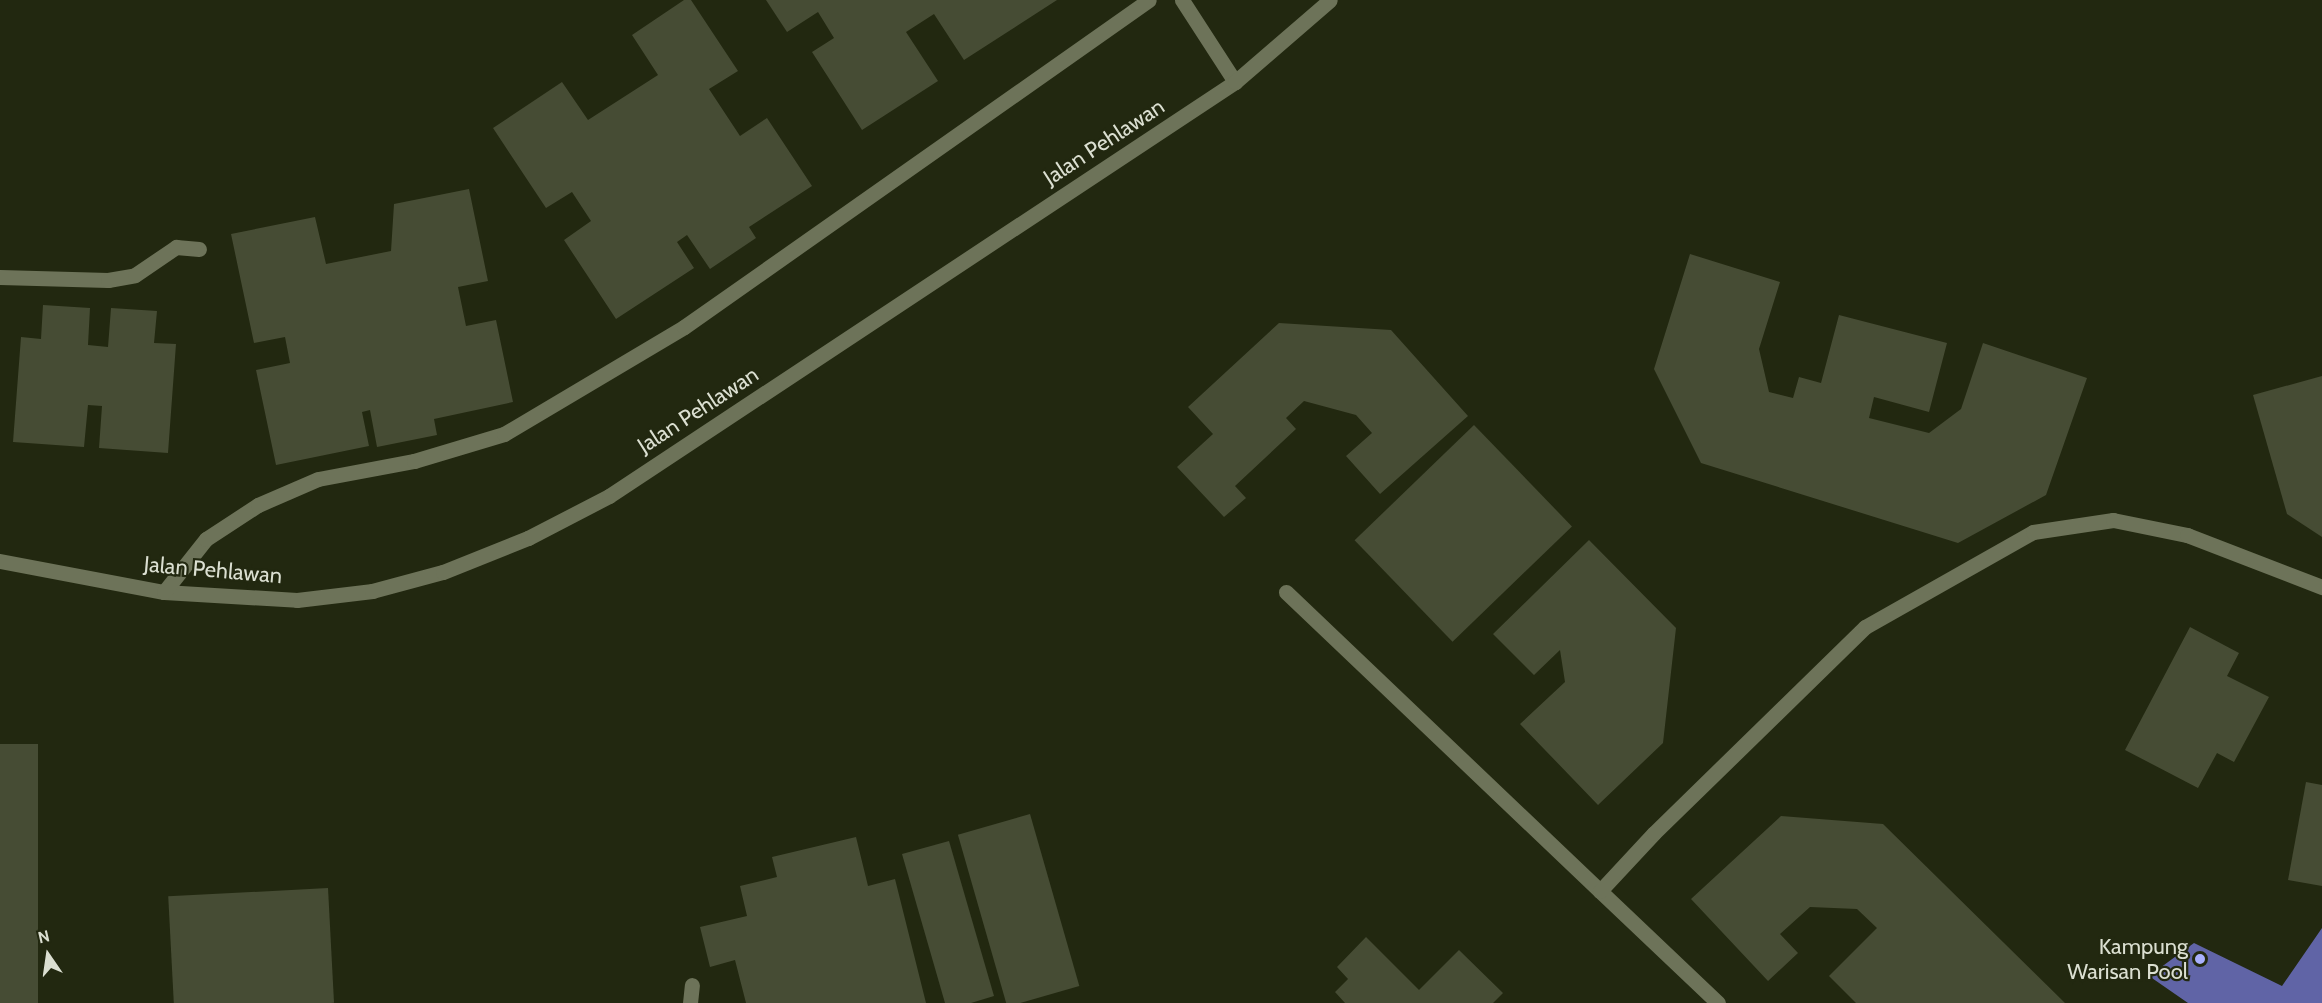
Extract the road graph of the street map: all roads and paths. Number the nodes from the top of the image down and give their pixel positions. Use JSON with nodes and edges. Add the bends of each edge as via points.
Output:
{"nodes":[{"id":1,"x":1149,"y":0,"type":"edge"},
{"id":2,"x":1182,"y":0,"type":"edge"},
{"id":3,"x":1330,"y":0,"type":"edge"},
{"id":4,"x":1235,"y":82,"type":"junction"},
{"id":5,"x":199,"y":249,"type":"dead end"},
{"id":6,"x":0,"y":277,"type":"edge"},
{"id":7,"x":0,"y":561,"type":"edge"},
{"id":8,"x":2322,"y":587,"type":"edge"},
{"id":9,"x":164,"y":592,"type":"junction"},
{"id":10,"x":1286,"y":592,"type":"dead end"},
{"id":11,"x":1600,"y":891,"type":"junction"},
{"id":12,"x":692,"y":985,"type":"dead end"},
{"id":13,"x":690,"y":1003,"type":"edge"},
{"id":14,"x":1718,"y":1003,"type":"edge"}],
"edges":[{"from":1,"to":9,"type":"street","via":[[902,177],[674,333],[504,435],[414,461],[318,479],[258,505],[206,539]]},
{"from":2,"to":4,"type":"street"},
{"from":3,"to":4,"type":"street","name":"Jalan Pehlawan"},
{"from":4,"to":9,"type":"street","name":"Jalan Pehlawan","via":[[609,496],[528,538],[443,572],[372,591],[297,600]]},
{"from":5,"to":6,"type":"street","via":[[176,247],[135,276],[108,280]]},
{"from":7,"to":9,"type":"street","name":"Jalan Pehlawan"},
{"from":8,"to":11,"type":"street","via":[[2187,535],[2113,520],[2033,532],[1865,627]]},
{"from":10,"to":11,"type":"street"},
{"from":11,"to":14,"type":"street"},
{"from":12,"to":13,"type":"street"}]}
